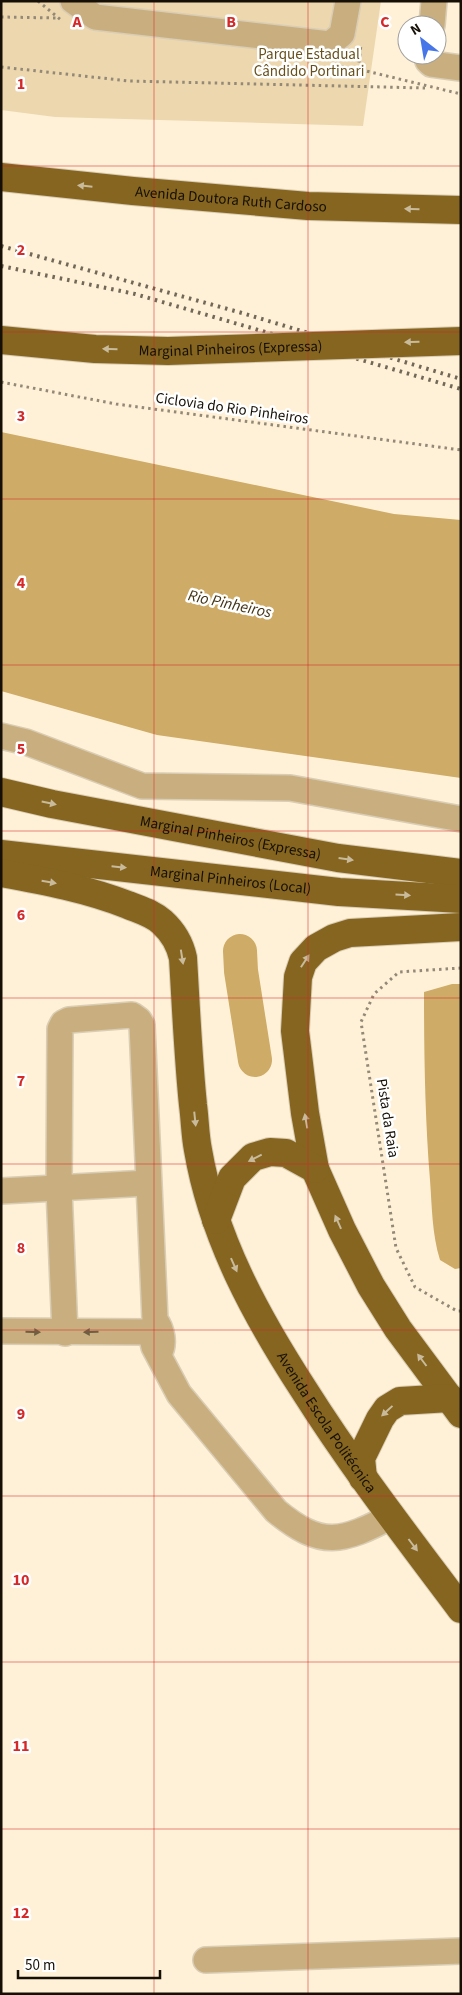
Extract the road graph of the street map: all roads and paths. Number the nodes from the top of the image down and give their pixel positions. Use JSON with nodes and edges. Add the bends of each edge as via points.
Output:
{"nodes":[{"id":1,"x":348,"y":1,"type":"edge"},
{"id":2,"x":434,"y":1,"type":"edge"},
{"id":3,"x":65,"y":10,"type":"edge"},
{"id":4,"x":433,"y":15,"type":"edge"},
{"id":5,"x":1,"y":17,"type":"edge"},
{"id":6,"x":438,"y":65,"type":"edge"},
{"id":7,"x":1,"y":67,"type":"edge"},
{"id":8,"x":461,"y":68,"type":"edge"},
{"id":9,"x":358,"y":69,"type":"dead end"},
{"id":10,"x":430,"y":88,"type":"junction"},
{"id":11,"x":461,"y":94,"type":"edge"},
{"id":12,"x":1,"y":177,"type":"edge"},
{"id":13,"x":461,"y":210,"type":"edge"},
{"id":14,"x":1,"y":340,"type":"edge"},
{"id":15,"x":461,"y":341,"type":"edge"},
{"id":16,"x":1,"y":382,"type":"edge"},
{"id":17,"x":461,"y":450,"type":"edge"},
{"id":18,"x":1,"y":736,"type":"edge"},
{"id":19,"x":1,"y":792,"type":"edge"},
{"id":20,"x":461,"y":819,"type":"edge"},
{"id":21,"x":1,"y":854,"type":"edge"},
{"id":22,"x":1,"y":873,"type":"edge"},
{"id":23,"x":461,"y":873,"type":"edge"},
{"id":24,"x":461,"y":899,"type":"edge"},
{"id":25,"x":461,"y":927,"type":"edge"},
{"id":26,"x":461,"y":968,"type":"edge"},
{"id":27,"x":315,"y":1169,"type":"junction"},
{"id":28,"x":148,"y":1183,"type":"junction"},
{"id":29,"x":59,"y":1189,"type":"junction"},
{"id":30,"x":1,"y":1191,"type":"edge"},
{"id":31,"x":216,"y":1220,"type":"junction"},
{"id":32,"x":461,"y":1311,"type":"edge"},
{"id":33,"x":1,"y":1331,"type":"edge"},
{"id":34,"x":65,"y":1333,"type":"junction"},
{"id":35,"x":155,"y":1335,"type":"junction"},
{"id":36,"x":457,"y":1403,"type":"edge"},
{"id":37,"x":363,"y":1478,"type":"junction"},
{"id":38,"x":392,"y":1516,"type":"junction"},
{"id":39,"x":461,"y":1608,"type":"edge"},
{"id":40,"x":461,"y":1951,"type":"edge"},
{"id":41,"x":206,"y":1960,"type":"dead end"}],
"edges":[{"from":1,"to":3,"type":"lane","via":[[342,34],[330,44],[95,17]]},
{"from":2,"to":4,"type":"lane"},
{"from":3,"to":5,"type":"path"},
{"from":6,"to":8,"type":"lane"},
{"from":7,"to":10,"type":"path","via":[[129,81]]},
{"from":9,"to":10,"type":"path"},
{"from":10,"to":11,"type":"path"},
{"from":13,"to":12,"type":"highway","name":"Avenida Doutora Ruth Cardoso","one_way":true,"via":[[308,206]]},
{"from":15,"to":14,"type":"highway","name":"Marginal Pinheiros (Expressa)","one_way":true,"bridge":true,"via":[[168,351],[95,349]]},
{"from":16,"to":17,"type":"path","name":"Ciclovia do Rio Pinheiros","via":[[116,404]]},
{"from":18,"to":20,"type":"lane","via":[[26,742],[142,786],[290,788]]},
{"from":19,"to":23,"type":"highway","name":"Marginal Pinheiros (Expressa)","one_way":true,"via":[[338,858]]},
{"from":21,"to":24,"type":"highway","name":"Marginal Pinheiros (Local)","one_way":true,"via":[[339,892]]},
{"from":22,"to":31,"type":"highway","name":"Avenida Escola Politécnica","one_way":true,"via":[[63,884],[106,896],[151,914],[173,933],[183,958],[198,1150]]},
{"from":27,"to":25,"type":"highway","one_way":true,"via":[[295,1031],[298,977],[303,962],[316,948],[350,933]]},
{"from":26,"to":32,"type":"path","name":"Pista da Raia","via":[[399,972],[374,994],[362,1022],[396,1248],[415,1287]]},
{"from":27,"to":31,"type":"highway","one_way":true,"via":[[286,1153],[270,1152],[253,1157],[232,1178]]},
{"from":36,"to":27,"type":"highway","one_way":true,"via":[[398,1329],[342,1230]]},
{"from":28,"to":29,"type":"lane"},
{"from":28,"to":29,"type":"lane","via":[[142,1026],[132,1015],[69,1020],[61,1026]]},
{"from":28,"to":35,"type":"lane"},
{"from":29,"to":30,"type":"lane"},
{"from":29,"to":34,"type":"lane"},
{"from":31,"to":37,"type":"highway","name":"Avenida Escola Politécnica","one_way":true,"via":[[270,1338]]},
{"from":33,"to":34,"type":"lane","one_way":true},
{"from":35,"to":34,"type":"lane","one_way":true},
{"from":35,"to":38,"type":"lane","via":[[171,1383],[179,1394],[276,1510],[295,1527],[316,1536],[341,1538]]},
{"from":36,"to":37,"type":"highway","one_way":true,"via":[[400,1401],[387,1408],[361,1458]]},
{"from":37,"to":38,"type":"highway","name":"Avenida Escola Politécnica"},
{"from":38,"to":39,"type":"highway","name":"Avenida Escola Politécnica","one_way":true},
{"from":40,"to":41,"type":"lane"}]}
